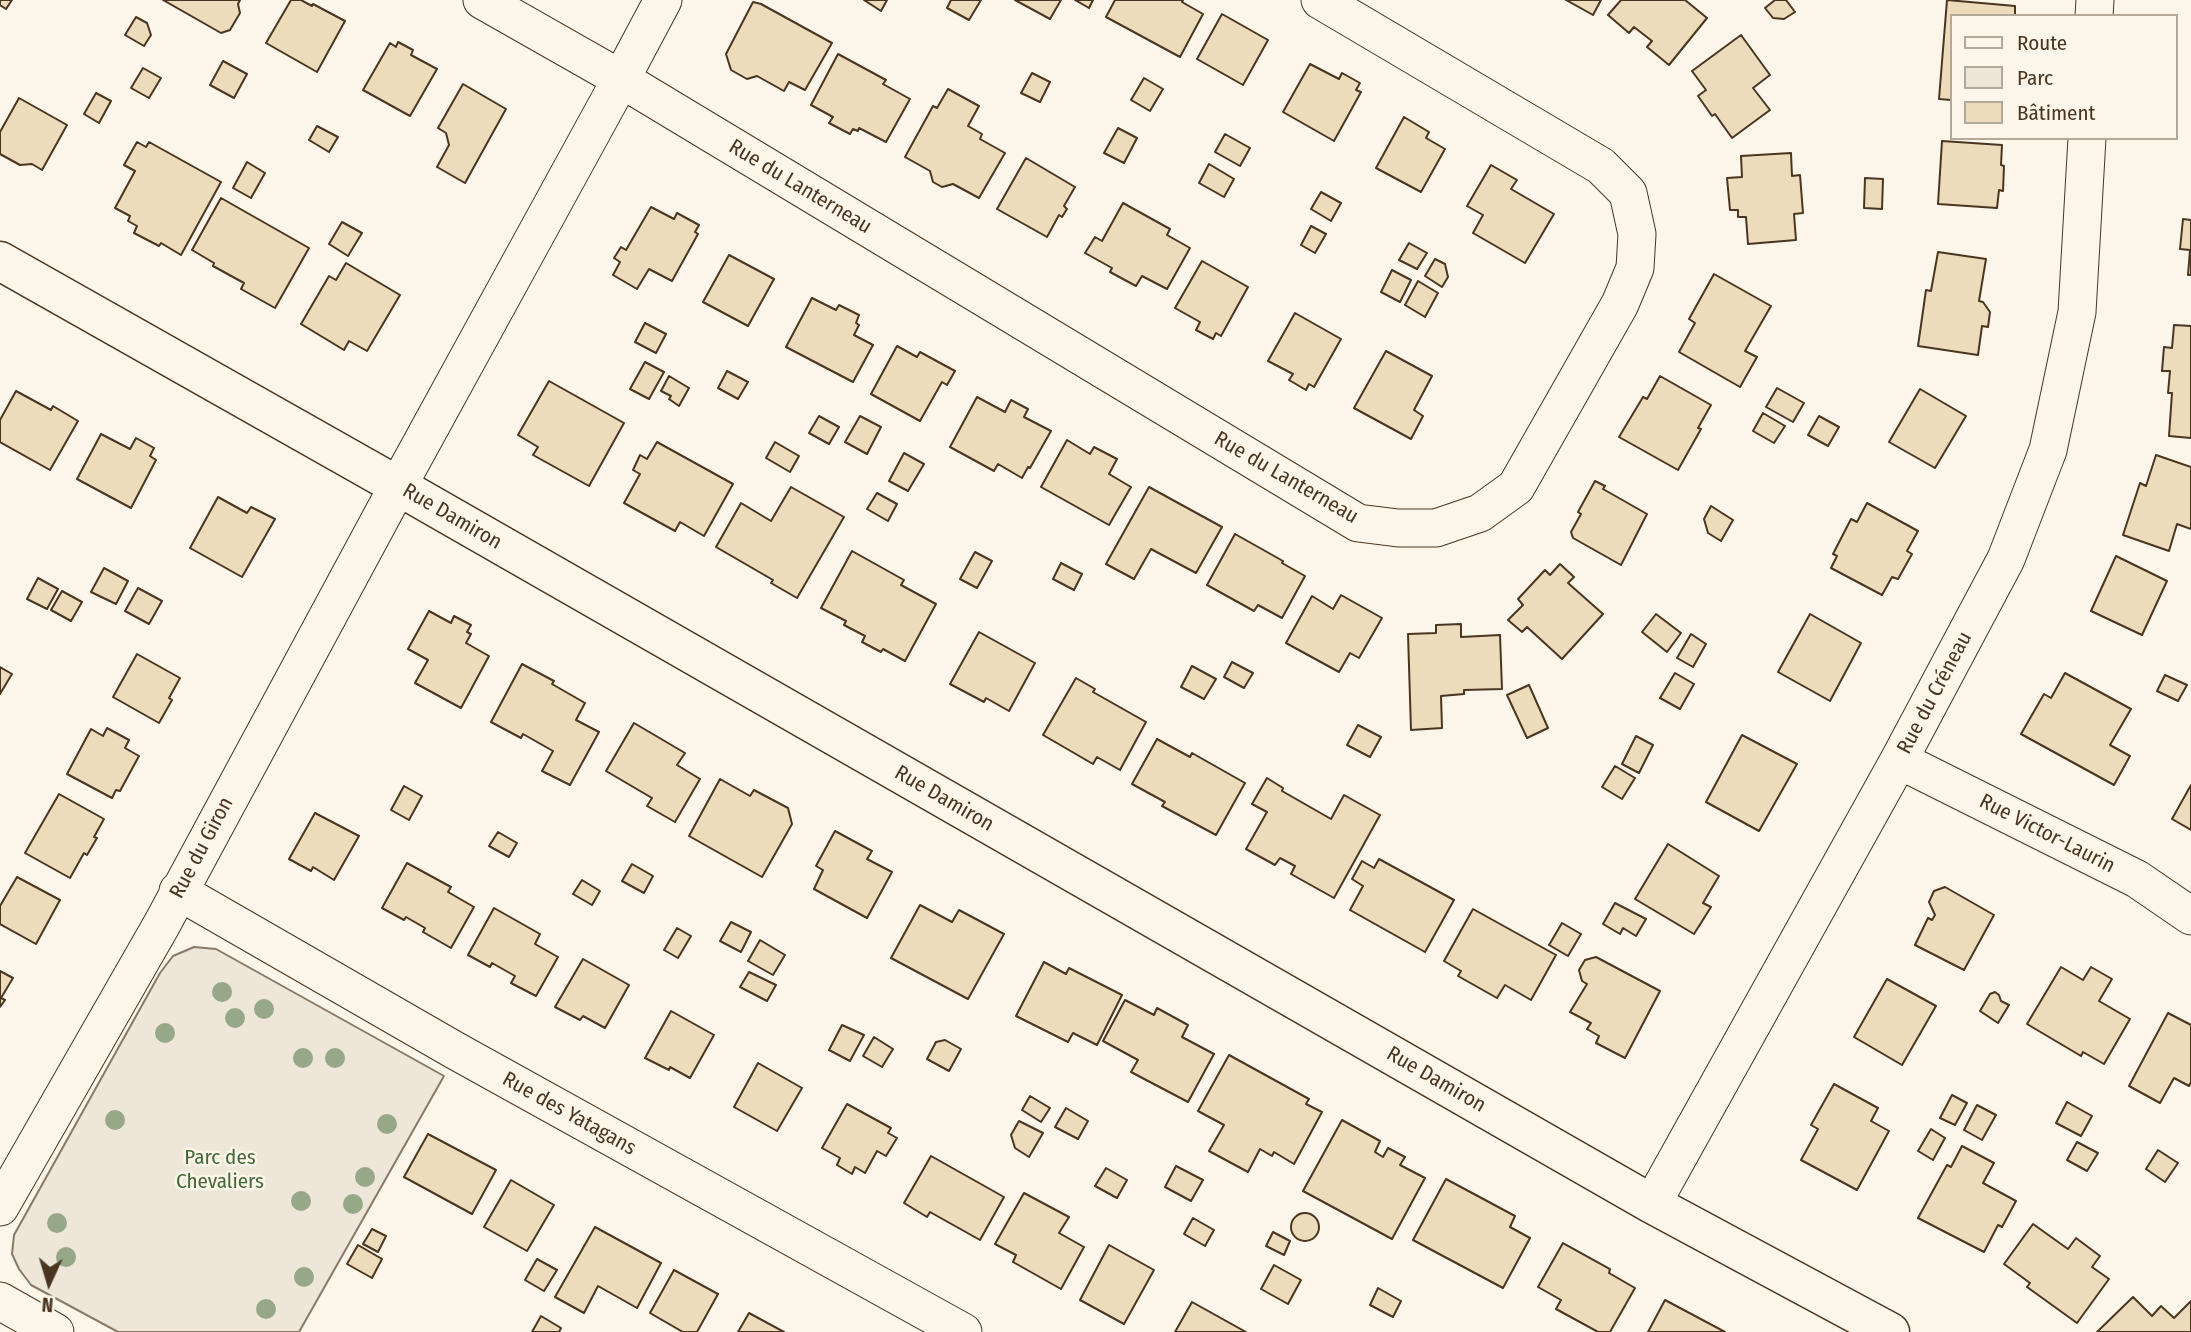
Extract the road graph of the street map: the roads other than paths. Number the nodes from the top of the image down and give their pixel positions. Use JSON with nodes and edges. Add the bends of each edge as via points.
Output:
{"nodes":[{"id":1,"x":482,"y":0,"type":"edge"},
{"id":2,"x":663,"y":0,"type":"edge"},
{"id":3,"x":1320,"y":0,"type":"edge"},
{"id":4,"x":621,"y":79,"type":"junction"},
{"id":5,"x":2087,"y":140,"type":"edge"},
{"id":6,"x":0,"y":261,"type":"edge"},
{"id":7,"x":398,"y":486,"type":"junction"},
{"id":8,"x":1899,"y":760,"type":"junction"},
{"id":9,"x":178,"y":891,"type":"junction"},
{"id":10,"x":2191,"y":916,"type":"edge"},
{"id":11,"x":1652,"y":1204,"type":"junction"},
{"id":12,"x":0,"y":1207,"type":"edge"},
{"id":13,"x":0,"y":1301,"type":"edge"},
{"id":14,"x":55,"y":1332,"type":"edge"},
{"id":15,"x":962,"y":1332,"type":"edge"},
{"id":16,"x":1890,"y":1332,"type":"edge"}],
"edges":[{"from":1,"to":4,"type":"street","name":"Rue du Lanterneau"},
{"from":2,"to":4,"type":"street"},
{"from":3,"to":4,"type":"street","name":"Rue du Lanterneau","via":[[1601,166],[1628,193],[1637,234],[1635,268],[1620,304],[1516,486],[1480,513],[1436,528],[1358,523]]},
{"from":4,"to":7,"type":"street"},
{"from":5,"to":8,"type":"street","name":"Rue du Créneau","via":[[2077,312],[2048,450],[2006,559]]},
{"from":6,"to":7,"type":"street","name":"Rue Damiron"},
{"from":7,"to":9,"type":"street","name":"Rue du Giron"},
{"from":7,"to":11,"type":"street","name":"Rue Damiron"},
{"from":8,"to":10,"type":"street","name":"Rue Victor-Laurin","via":[[2137,879]]},
{"from":8,"to":11,"type":"street","name":"Rue du Créneau"},
{"from":9,"to":12,"type":"street","name":"Rue du Giron"},
{"from":9,"to":15,"type":"street","name":"Rue des Yatagans"},
{"from":11,"to":16,"type":"street","name":"Rue Damiron"},
{"from":13,"to":14,"type":"street"}]}
